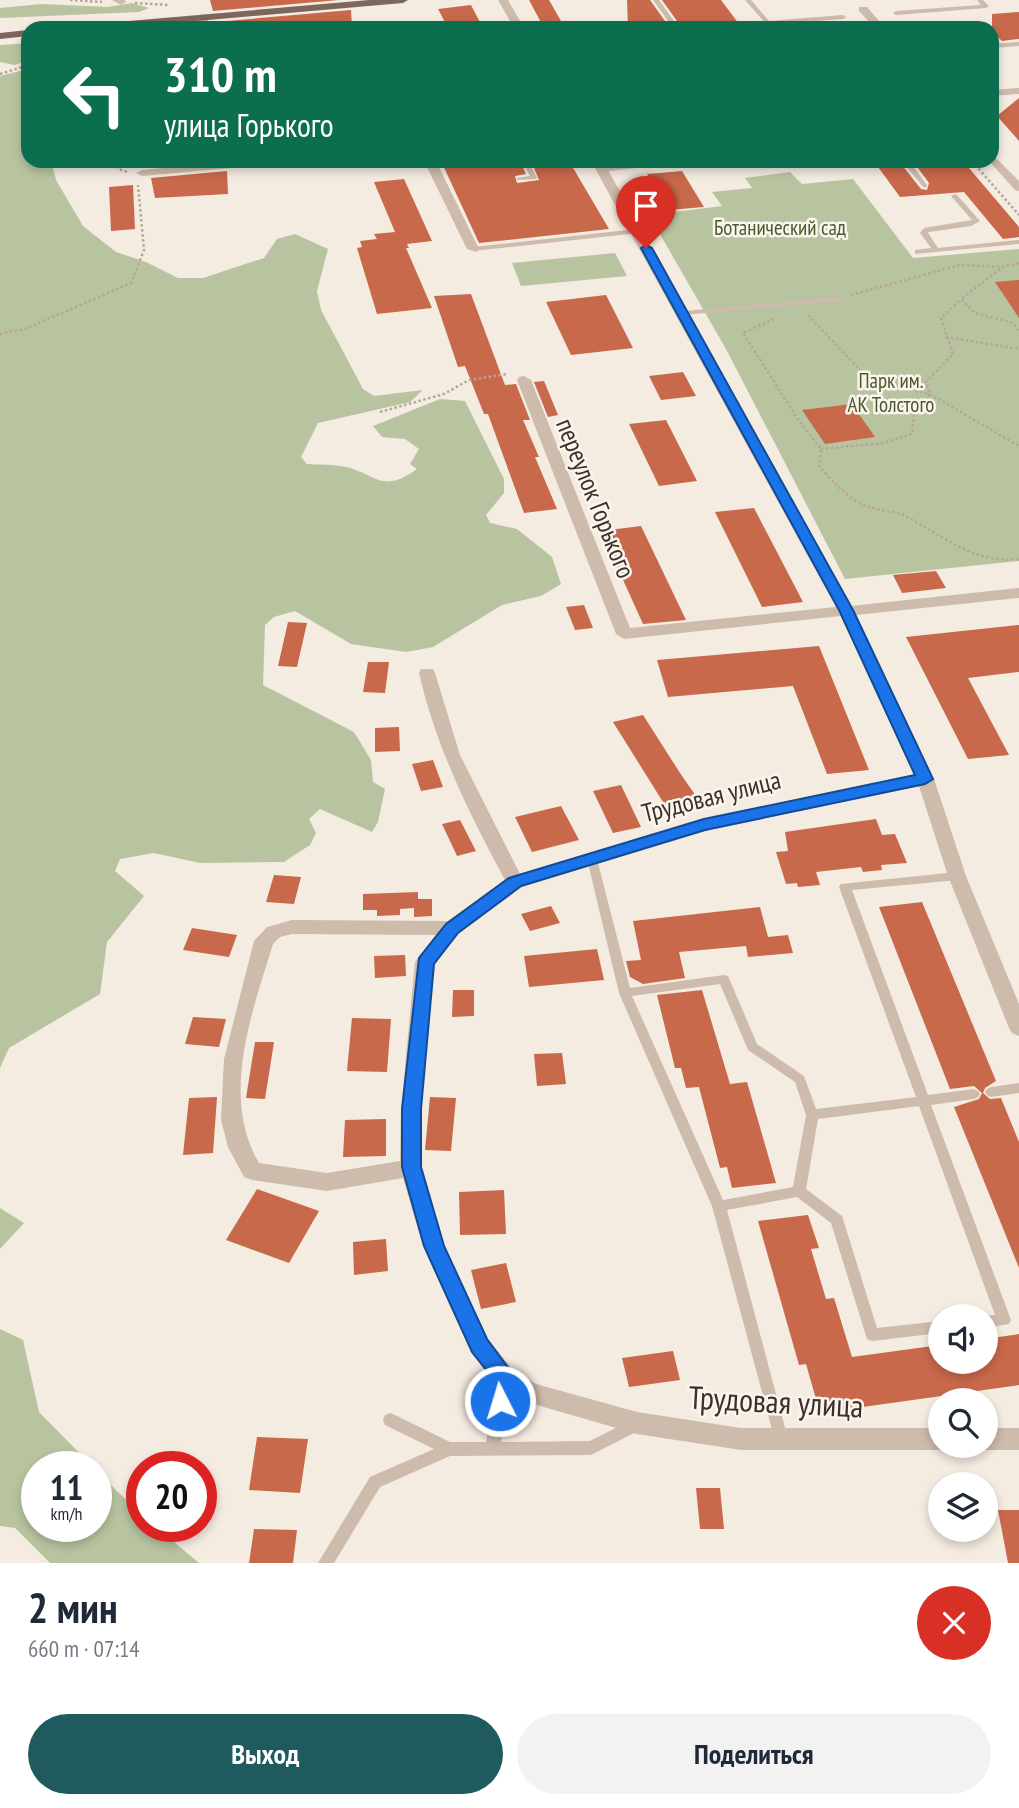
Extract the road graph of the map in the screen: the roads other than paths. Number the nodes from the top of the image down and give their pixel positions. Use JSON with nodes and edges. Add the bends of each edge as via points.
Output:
{"nodes":[{"id":1,"x":403,"y":0,"type":"edge"},
{"id":2,"x":503,"y":0,"type":"edge"},
{"id":3,"x":656,"y":0,"type":"edge"},
{"id":4,"x":748,"y":0,"type":"edge"},
{"id":5,"x":980,"y":0,"type":"edge"},
{"id":6,"x":863,"y":9,"type":"dead end"},
{"id":7,"x":896,"y":13,"type":"dead end"},
{"id":8,"x":844,"y":17,"type":"dead end"},
{"id":9,"x":213,"y":21,"type":"edge"},
{"id":10,"x":515,"y":21,"type":"edge"},
{"id":11,"x":671,"y":21,"type":"edge"},
{"id":12,"x":765,"y":21,"type":"edge"},
{"id":13,"x":793,"y":21,"type":"edge"},
{"id":14,"x":874,"y":21,"type":"edge"},
{"id":15,"x":21,"y":34,"type":"edge"},
{"id":16,"x":0,"y":36,"type":"edge"},
{"id":17,"x":1019,"y":44,"type":"edge"},
{"id":18,"x":999,"y":45,"type":"edge"},
{"id":19,"x":1019,"y":91,"type":"edge"},
{"id":20,"x":999,"y":92,"type":"edge"},
{"id":21,"x":999,"y":165,"type":"edge"},
{"id":22,"x":219,"y":168,"type":"edge"},
{"id":23,"x":433,"y":168,"type":"edge"},
{"id":24,"x":529,"y":168,"type":"edge"},
{"id":25,"x":600,"y":168,"type":"edge"},
{"id":26,"x":911,"y":168,"type":"edge"},
{"id":27,"x":140,"y":178,"type":"road end"},
{"id":28,"x":519,"y":179,"type":"dead end"},
{"id":29,"x":925,"y":186,"type":"dead end"},
{"id":30,"x":1019,"y":188,"type":"edge"},
{"id":31,"x":955,"y":196,"type":"dead end"},
{"id":32,"x":636,"y":231,"type":"junction"},
{"id":33,"x":1019,"y":242,"type":"edge"},
{"id":34,"x":473,"y":249,"type":"joint"},
{"id":35,"x":936,"y":250,"type":"junction"},
{"id":36,"x":918,"y":252,"type":"dead end"},
{"id":37,"x":838,"y":299,"type":"road end"},
{"id":38,"x":682,"y":313,"type":"junction"},
{"id":39,"x":523,"y":380,"type":"road end"},
{"id":40,"x":1019,"y":593,"type":"edge"},
{"id":41,"x":846,"y":610,"type":"junction"},
{"id":42,"x":427,"y":673,"type":"dead end"},
{"id":43,"x":925,"y":779,"type":"junction"},
{"id":44,"x":592,"y":859,"type":"junction"},
{"id":45,"x":957,"y":876,"type":"junction"},
{"id":46,"x":515,"y":882,"type":"junction"},
{"id":47,"x":452,"y":928,"type":"junction"},
{"id":48,"x":625,"y":993,"type":"junction"},
{"id":49,"x":1019,"y":1028,"type":"edge"},
{"id":50,"x":1019,"y":1088,"type":"edge"},
{"id":51,"x":991,"y":1092,"type":"dead end"},
{"id":52,"x":974,"y":1094,"type":"dead end"},
{"id":53,"x":924,"y":1101,"type":"junction"},
{"id":54,"x":812,"y":1115,"type":"junction"},
{"id":55,"x":411,"y":1167,"type":"junction"},
{"id":56,"x":799,"y":1191,"type":"junction"},
{"id":57,"x":719,"y":1206,"type":"junction"},
{"id":58,"x":998,"y":1321,"type":"edge"},
{"id":59,"x":928,"y":1328,"type":"edge"},
{"id":60,"x":505,"y":1377,"type":"junction"},
{"id":61,"x":390,"y":1420,"type":"dead end"},
{"id":62,"x":637,"y":1423,"type":"junction"},
{"id":63,"x":1019,"y":1438,"type":"edge"},
{"id":64,"x":928,"y":1439,"type":"edge"},
{"id":65,"x":998,"y":1439,"type":"edge"},
{"id":66,"x":781,"y":1440,"type":"junction"},
{"id":67,"x":449,"y":1449,"type":"junction"},
{"id":68,"x":492,"y":1449,"type":"junction"},
{"id":69,"x":326,"y":1563,"type":"edge"}],
"edges":[{"from":1,"to":9,"type":"main road"},
{"from":2,"to":10,"type":"street"},
{"from":3,"to":11,"type":"lane"},
{"from":4,"to":12,"type":"lane"},
{"from":5,"to":7,"type":"lane","via":[[986,6]]},
{"from":6,"to":14,"type":"street"},
{"from":8,"to":13,"type":"lane"},
{"from":15,"to":16,"type":"main road"},
{"from":17,"to":18,"type":"lane"},
{"from":19,"to":20,"type":"street"},
{"from":21,"to":30,"type":"street"},
{"from":22,"to":27,"type":"street"},
{"from":23,"to":34,"type":"street"},
{"from":24,"to":28,"type":"lane","via":[[534,178]]},
{"from":25,"to":32,"type":"street"},
{"from":26,"to":29,"type":"lane"},
{"from":31,"to":35,"type":"lane","via":[[976,221],[927,230],[924,233]]},
{"from":32,"to":34,"type":"lane"},
{"from":32,"to":38,"type":"street"},
{"from":33,"to":35,"type":"lane"},
{"from":35,"to":36,"type":"lane"},
{"from":37,"to":38,"type":"lane"},
{"from":38,"to":41,"type":"street"},
{"from":39,"to":41,"type":"street","name":"переулок Горького","via":[[624,634]]},
{"from":40,"to":41,"type":"street"},
{"from":41,"to":43,"type":"street"},
{"from":42,"to":46,"type":"street","via":[[435,713],[462,783]]},
{"from":43,"to":44,"type":"street","name":"Трудовая улица","via":[[704,825]]},
{"from":43,"to":45,"type":"street"},
{"from":44,"to":46,"type":"street","name":"Трудовая улица"},
{"from":44,"to":48,"type":"lane"},
{"from":45,"to":49,"type":"street"},
{"from":45,"to":53,"type":"lane","via":[[845,887]]},
{"from":46,"to":47,"type":"street","name":"Трудовая улица"},
{"from":47,"to":55,"type":"street","name":"Трудовая улица","via":[[425,962],[411,1109]]},
{"from":47,"to":55,"type":"street","via":[[292,927],[274,932],[264,941],[234,1056],[230,1123],[242,1158],[253,1171],[327,1182]]},
{"from":48,"to":54,"type":"lane","via":[[724,979],[752,1047],[800,1079]]},
{"from":48,"to":57,"type":"lane"},
{"from":50,"to":51,"type":"lane"},
{"from":52,"to":53,"type":"lane"},
{"from":53,"to":54,"type":"lane"},
{"from":53,"to":58,"type":"lane","via":[[1004,1320]]},
{"from":54,"to":56,"type":"lane"},
{"from":55,"to":60,"type":"street","name":"Трудовая улица","via":[[434,1246],[480,1346]]},
{"from":56,"to":57,"type":"lane"},
{"from":56,"to":59,"type":"lane","via":[[837,1220],[872,1335]]},
{"from":57,"to":66,"type":"lane"},
{"from":60,"to":62,"type":"street","name":"Трудовая улица","via":[[531,1393]]},
{"from":60,"to":68,"type":"lane"},
{"from":61,"to":67,"type":"lane"},
{"from":62,"to":66,"type":"street","name":"Трудовая улица","via":[[741,1439]]},
{"from":62,"to":68,"type":"lane","via":[[591,1448]]},
{"from":63,"to":65,"type":"street"},
{"from":64,"to":66,"type":"street","name":"Трудовая улица"},
{"from":67,"to":68,"type":"lane"},
{"from":67,"to":69,"type":"lane","via":[[375,1482]]}]}
